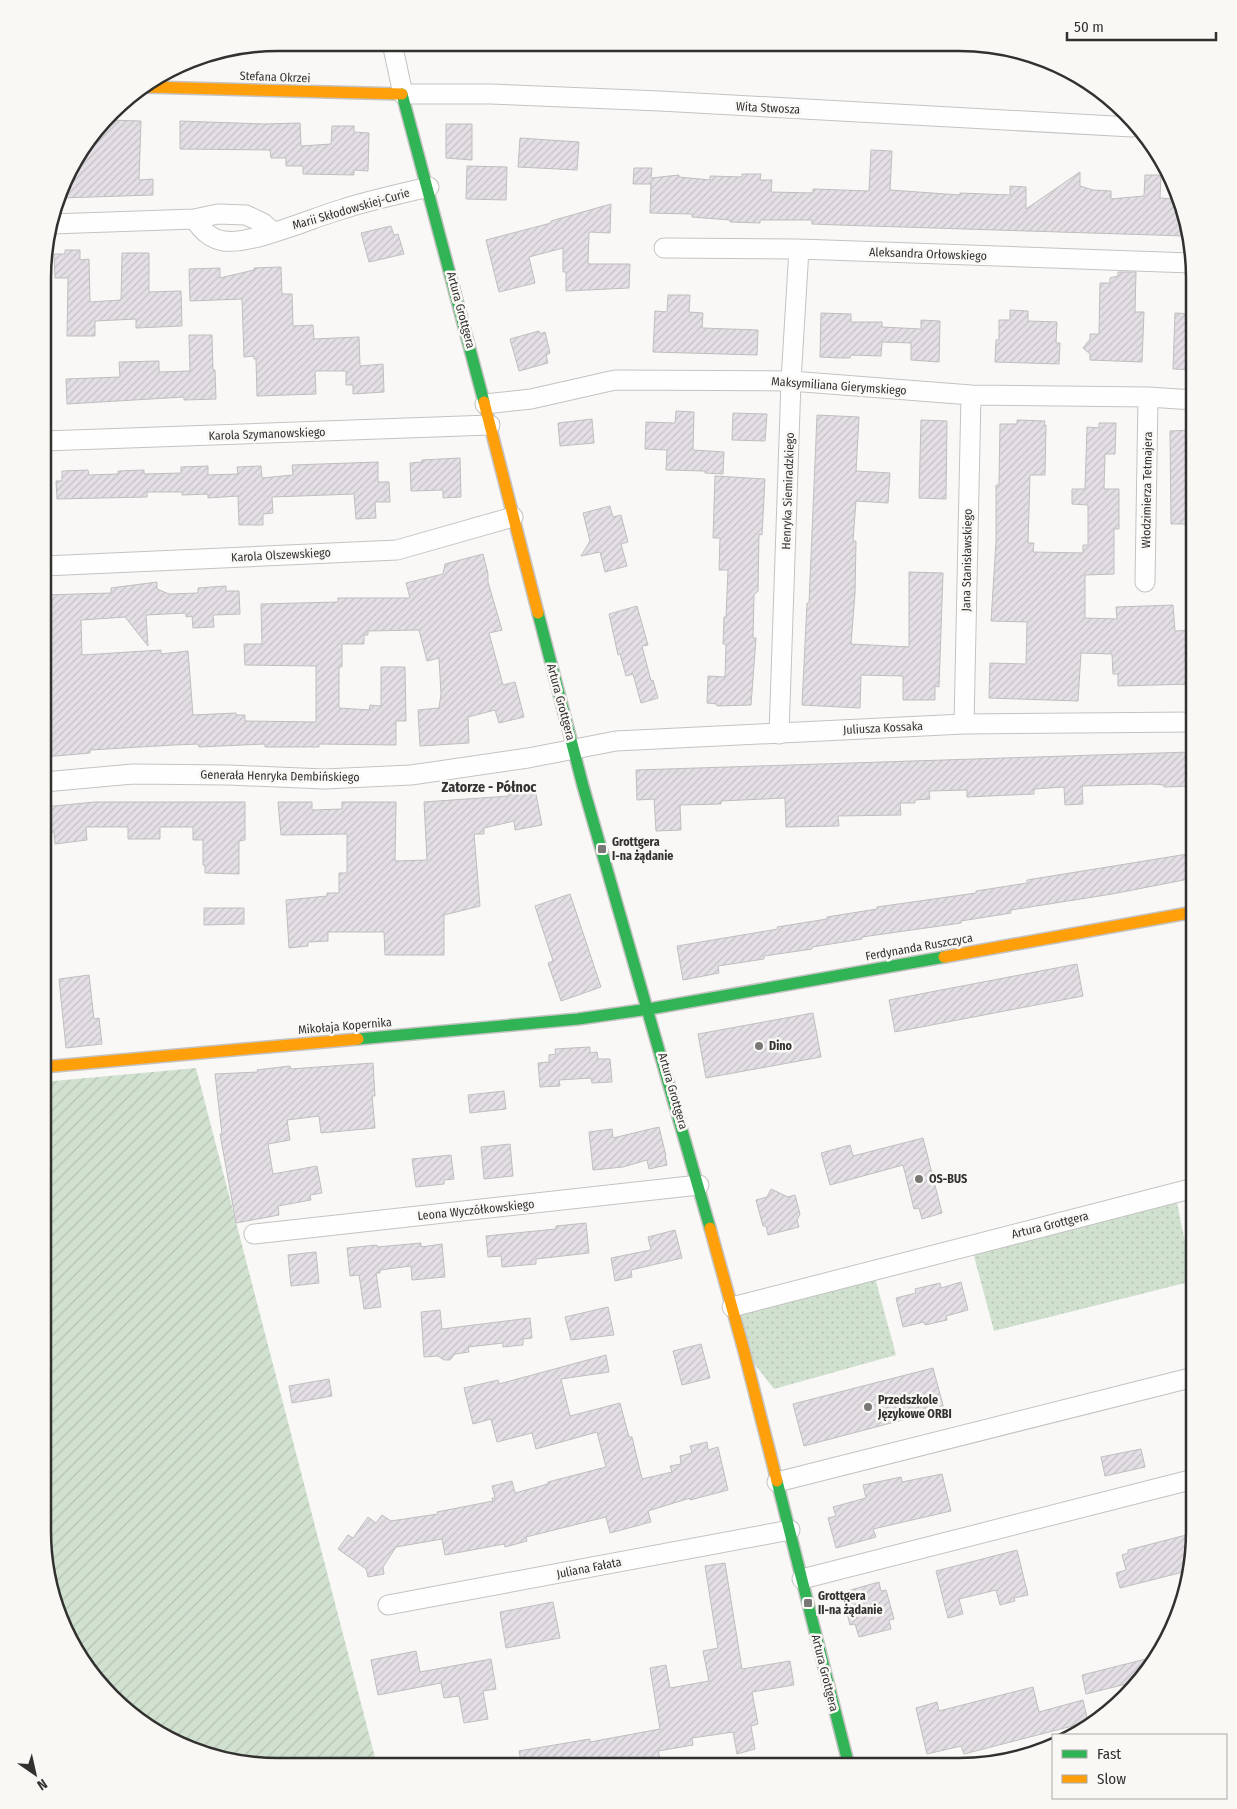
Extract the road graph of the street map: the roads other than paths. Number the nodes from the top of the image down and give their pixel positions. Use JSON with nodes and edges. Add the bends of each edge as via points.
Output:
{"nodes":[{"id":1,"x":394,"y":51,"type":"edge"},
{"id":2,"x":155,"y":87,"type":"edge"},
{"id":3,"x":403,"y":94,"type":"junction"},
{"id":4,"x":1127,"y":127,"type":"edge"},
{"id":5,"x":429,"y":187,"type":"junction"},
{"id":6,"x":194,"y":219,"type":"junction"},
{"id":7,"x":58,"y":224,"type":"edge"},
{"id":8,"x":273,"y":232,"type":"junction"},
{"id":9,"x":664,"y":248,"type":"dead end"},
{"id":10,"x":799,"y":249,"type":"junction"},
{"id":11,"x":1185,"y":263,"type":"edge"},
{"id":12,"x":792,"y":381,"type":"junction"},
{"id":13,"x":971,"y":395,"type":"junction"},
{"id":14,"x":1148,"y":397,"type":"junction"},
{"id":15,"x":1186,"y":399,"type":"edge"},
{"id":16,"x":486,"y":404,"type":"junction"},
{"id":17,"x":490,"y":425,"type":"junction"},
{"id":18,"x":51,"y":442,"type":"edge"},
{"id":19,"x":513,"y":517,"type":"junction"},
{"id":20,"x":51,"y":566,"type":"edge"},
{"id":21,"x":1145,"y":582,"type":"dead end"},
{"id":22,"x":1186,"y":722,"type":"edge"},
{"id":23,"x":964,"y":724,"type":"junction"},
{"id":24,"x":779,"y":734,"type":"junction"},
{"id":25,"x":573,"y":748,"type":"junction"},
{"id":26,"x":51,"y":781,"type":"edge"},
{"id":27,"x":1186,"y":913,"type":"edge"},
{"id":28,"x":649,"y":1009,"type":"junction"},
{"id":29,"x":51,"y":1066,"type":"edge"},
{"id":30,"x":699,"y":1185,"type":"junction"},
{"id":31,"x":1186,"y":1190,"type":"edge"},
{"id":32,"x":254,"y":1234,"type":"dead end"},
{"id":33,"x":732,"y":1307,"type":"junction"},
{"id":34,"x":1186,"y":1379,"type":"edge"},
{"id":35,"x":1186,"y":1481,"type":"edge"},
{"id":36,"x":777,"y":1482,"type":"junction"},
{"id":37,"x":790,"y":1530,"type":"junction"},
{"id":38,"x":802,"y":1579,"type":"junction"},
{"id":39,"x":388,"y":1605,"type":"dead end"},
{"id":40,"x":847,"y":1758,"type":"edge"}],
"edges":[{"from":1,"to":3,"type":"street"},
{"from":2,"to":3,"type":"street","name":"Stefana Okrzei"},
{"from":3,"to":4,"type":"street","name":"Wita Stwosza","via":[[660,101]]},
{"from":3,"to":5,"type":"street","name":"Artura Grottgera"},
{"from":5,"to":8,"type":"street","name":"Marii Skłodowskiej-Curie","via":[[343,209]]},
{"from":5,"to":16,"type":"street","name":"Artura Grottgera"},
{"from":6,"to":7,"type":"street"},
{"from":6,"to":8,"type":"street","via":[[218,214],[246,215]]},
{"from":6,"to":8,"type":"street","name":"Marii Skłodowskiej-Curie","via":[[210,236],[226,241]]},
{"from":9,"to":10,"type":"street","name":"Aleksandra Orłowskiego"},
{"from":10,"to":11,"type":"street","name":"Aleksandra Orłowskiego"},
{"from":10,"to":12,"type":"street","name":"Henryka Siemiradzkiego"},
{"from":12,"to":13,"type":"street","name":"Maksymiliana Gierymskiego"},
{"from":12,"to":16,"type":"street","name":"Maksymiliana Gierymskiego","via":[[615,380],[531,399]]},
{"from":12,"to":24,"type":"street","name":"Henryka Siemiradzkiego"},
{"from":13,"to":14,"type":"street","name":"Maksymiliana Gierymskiego"},
{"from":13,"to":23,"type":"street","name":"Jana Stanisławskiego"},
{"from":14,"to":15,"type":"street","name":"Maksymiliana Gierymskiego"},
{"from":14,"to":21,"type":"street","name":"Włodzimierza Tetmajera"},
{"from":16,"to":17,"type":"street","name":"Artura Grottgera"},
{"from":17,"to":18,"type":"street","name":"Karola Szymanowskiego"},
{"from":17,"to":19,"type":"street","name":"Artura Grottgera"},
{"from":19,"to":20,"type":"street","name":"Karola Olszewskiego","via":[[397,550]]},
{"from":19,"to":25,"type":"street","name":"Artura Grottgera"},
{"from":22,"to":23,"type":"street","name":"Juliusza Kossaka"},
{"from":23,"to":24,"type":"street","name":"Juliusza Kossaka"},
{"from":24,"to":25,"type":"street","name":"Juliusza Kossaka","via":[[616,741]]},
{"from":25,"to":26,"type":"street","name":"Generała Henryka Dembińskiego","via":[[411,775],[324,779],[133,774]]},
{"from":25,"to":28,"type":"street","name":"Artura Grottgera"},
{"from":27,"to":28,"type":"street","name":"Ferdynanda Ruszczyca"},
{"from":28,"to":29,"type":"street","name":"Mikołaja Kopernika","via":[[578,1020]]},
{"from":28,"to":30,"type":"street","name":"Artura Grottgera"},
{"from":30,"to":32,"type":"street","name":"Leona Wyczółkowskiego"},
{"from":30,"to":33,"type":"street","name":"Artura Grottgera"},
{"from":31,"to":33,"type":"street","name":"Artura Grottgera"},
{"from":33,"to":36,"type":"street","name":"Artura Grottgera"},
{"from":34,"to":36,"type":"street"},
{"from":35,"to":38,"type":"street"},
{"from":36,"to":37,"type":"street","name":"Artura Grottgera"},
{"from":37,"to":38,"type":"street","name":"Artura Grottgera"},
{"from":37,"to":39,"type":"street","name":"Juliana Fałata"},
{"from":38,"to":40,"type":"street","name":"Artura Grottgera"}]}
